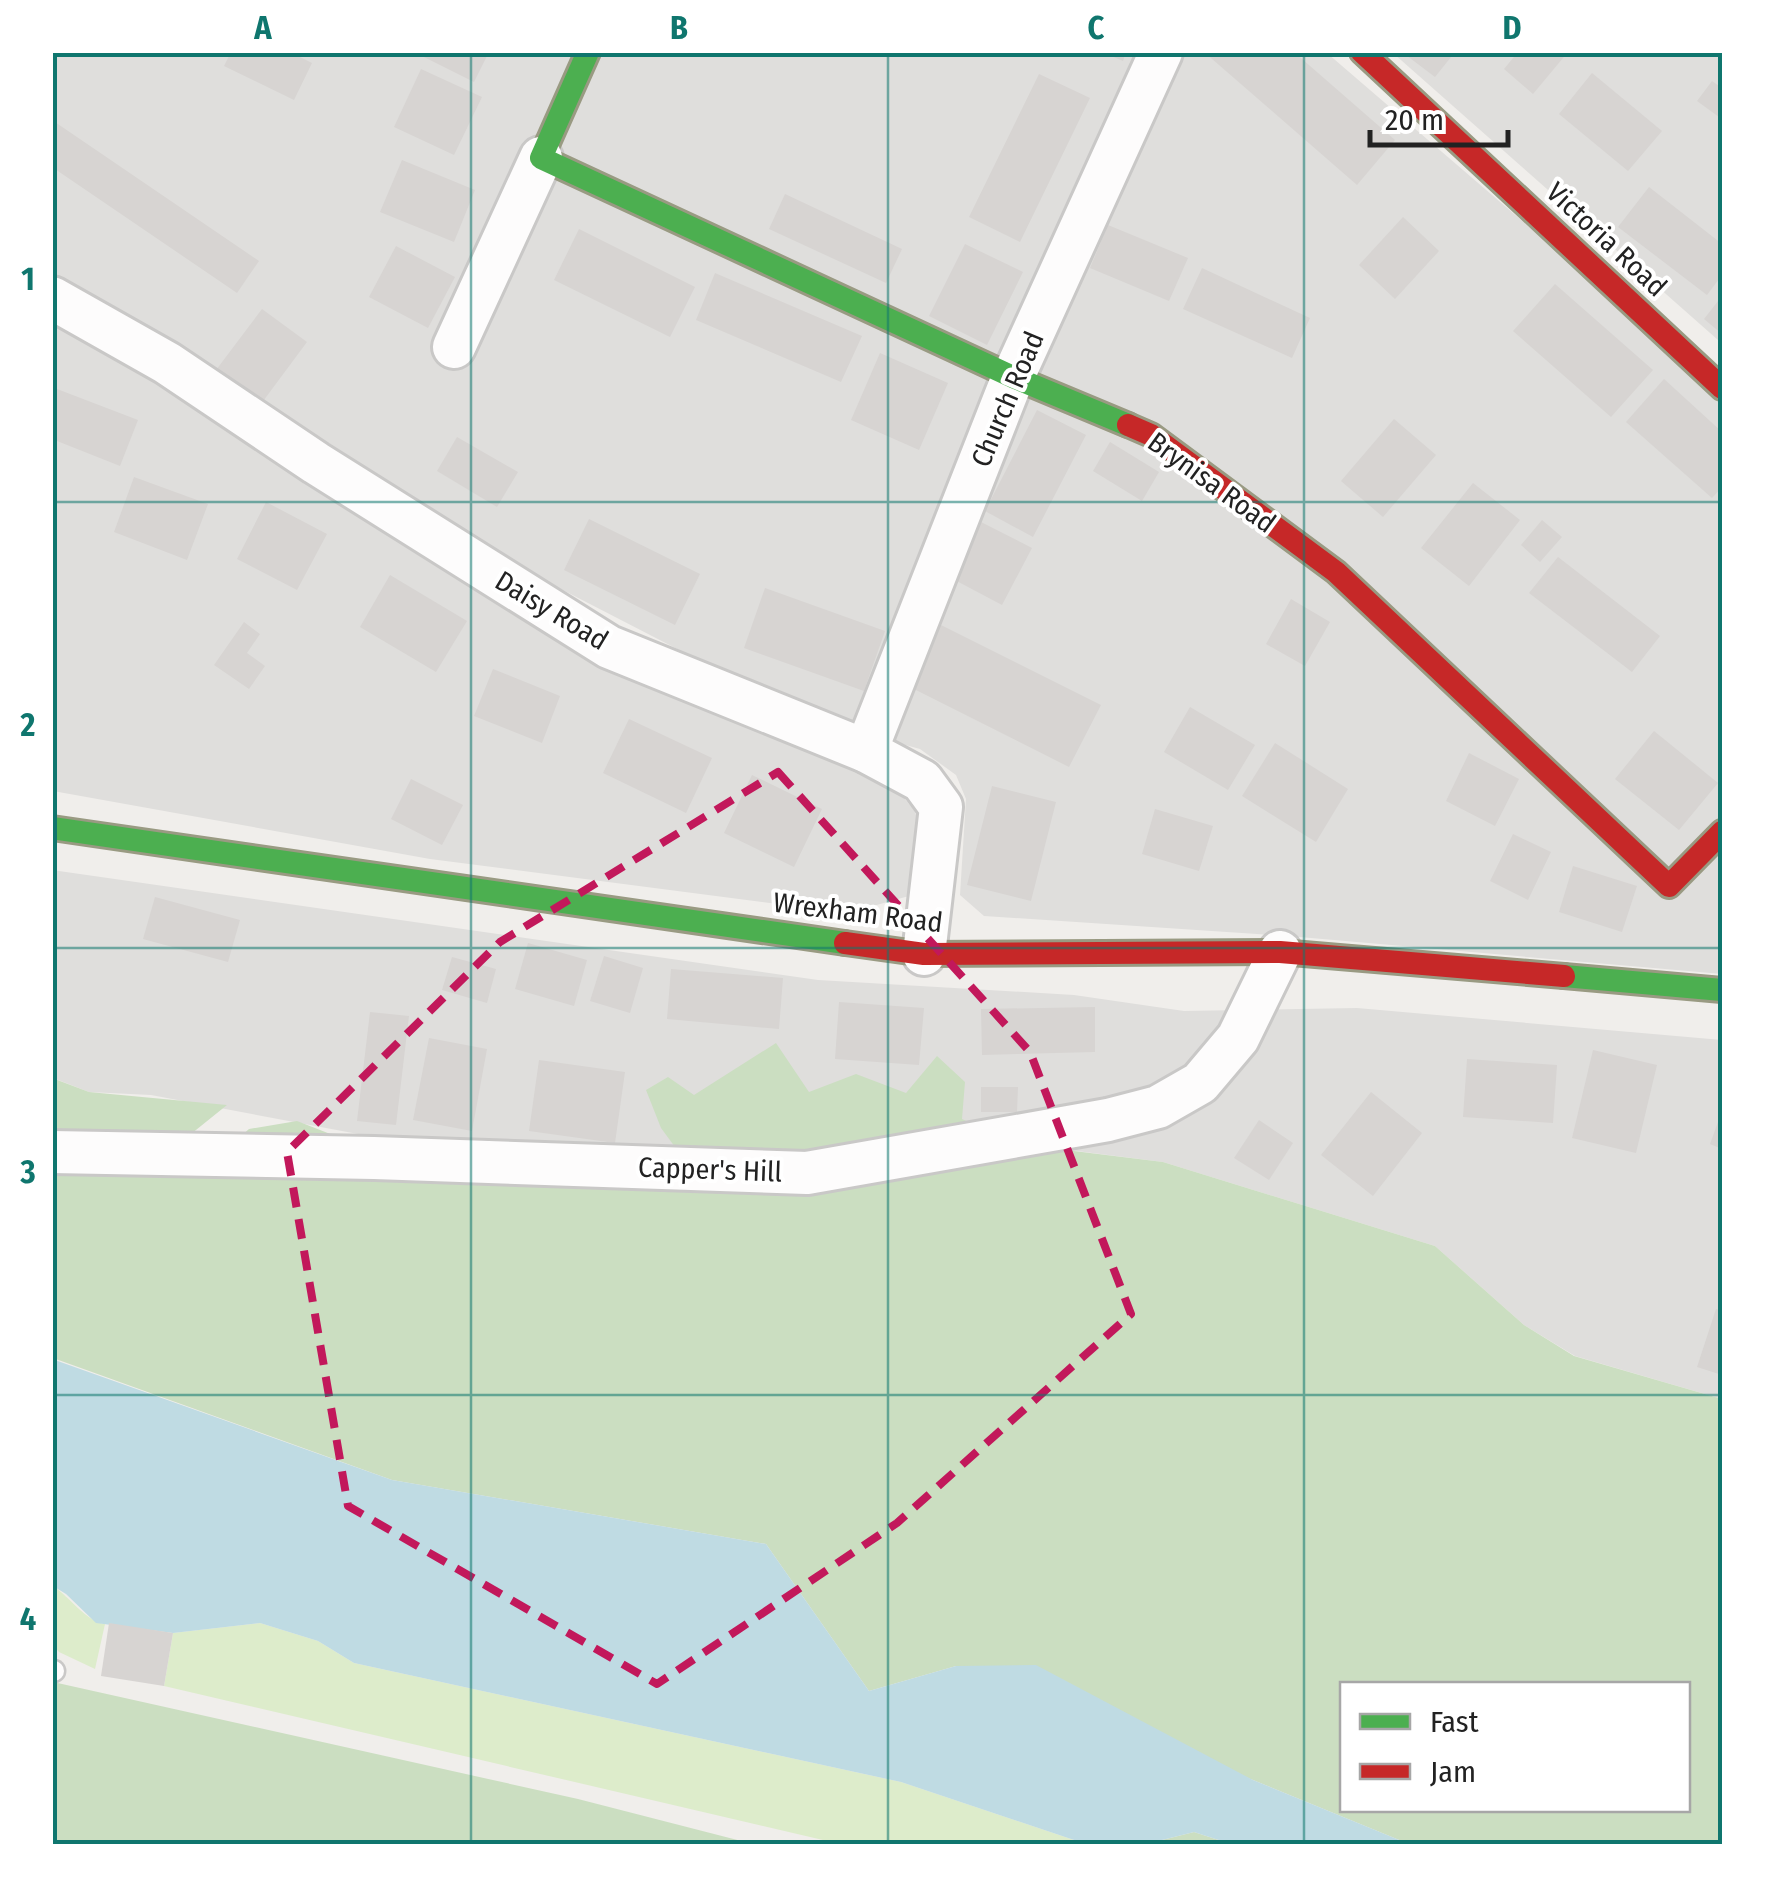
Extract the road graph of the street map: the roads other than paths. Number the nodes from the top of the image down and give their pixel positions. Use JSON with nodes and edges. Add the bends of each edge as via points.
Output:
{"nodes":[{"id":1,"x":588,"y":52,"type":"edge"},
{"id":2,"x":1162,"y":52,"type":"edge"},
{"id":3,"x":1362,"y":52,"type":"edge"},
{"id":4,"x":541,"y":158,"type":"junction"},
{"id":5,"x":52,"y":298,"type":"edge"},
{"id":6,"x":454,"y":347,"type":"dead end"},
{"id":7,"x":1013,"y":378,"type":"junction"},
{"id":8,"x":1722,"y":388,"type":"edge"},
{"id":9,"x":866,"y":751,"type":"junction"},
{"id":10,"x":52,"y":828,"type":"edge"},
{"id":11,"x":1722,"y":832,"type":"edge"},
{"id":12,"x":1280,"y":952,"type":"junction"},
{"id":13,"x":924,"y":954,"type":"junction"},
{"id":14,"x":1722,"y":990,"type":"edge"},
{"id":15,"x":52,"y":1152,"type":"edge"}],
"edges":[{"from":1,"to":4,"type":"street"},
{"from":2,"to":7,"type":"street","name":"Church Road"},
{"from":3,"to":8,"type":"street","name":"Victoria Road"},
{"from":4,"to":6,"type":"street"},
{"from":4,"to":7,"type":"street","name":"Brynisa Road"},
{"from":5,"to":9,"type":"street","name":"Daisy Road","via":[[167,363],[610,647]]},
{"from":7,"to":9,"type":"street","name":"Church Road"},
{"from":7,"to":11,"type":"street","name":"Brynisa Road","via":[[1151,435],[1336,572],[1669,886]]},
{"from":9,"to":13,"type":"street","name":"Daisy Road","via":[[922,781],[941,807]]},
{"from":10,"to":13,"type":"street","name":"Wrexham Road"},
{"from":12,"to":13,"type":"street","name":"Wrexham Road"},
{"from":12,"to":14,"type":"street","name":"Wrexham Road"},
{"from":12,"to":15,"type":"street","name":"Capper's Hill","via":[[1238,1038],[1200,1083],[1158,1107],[807,1172]]}]}
